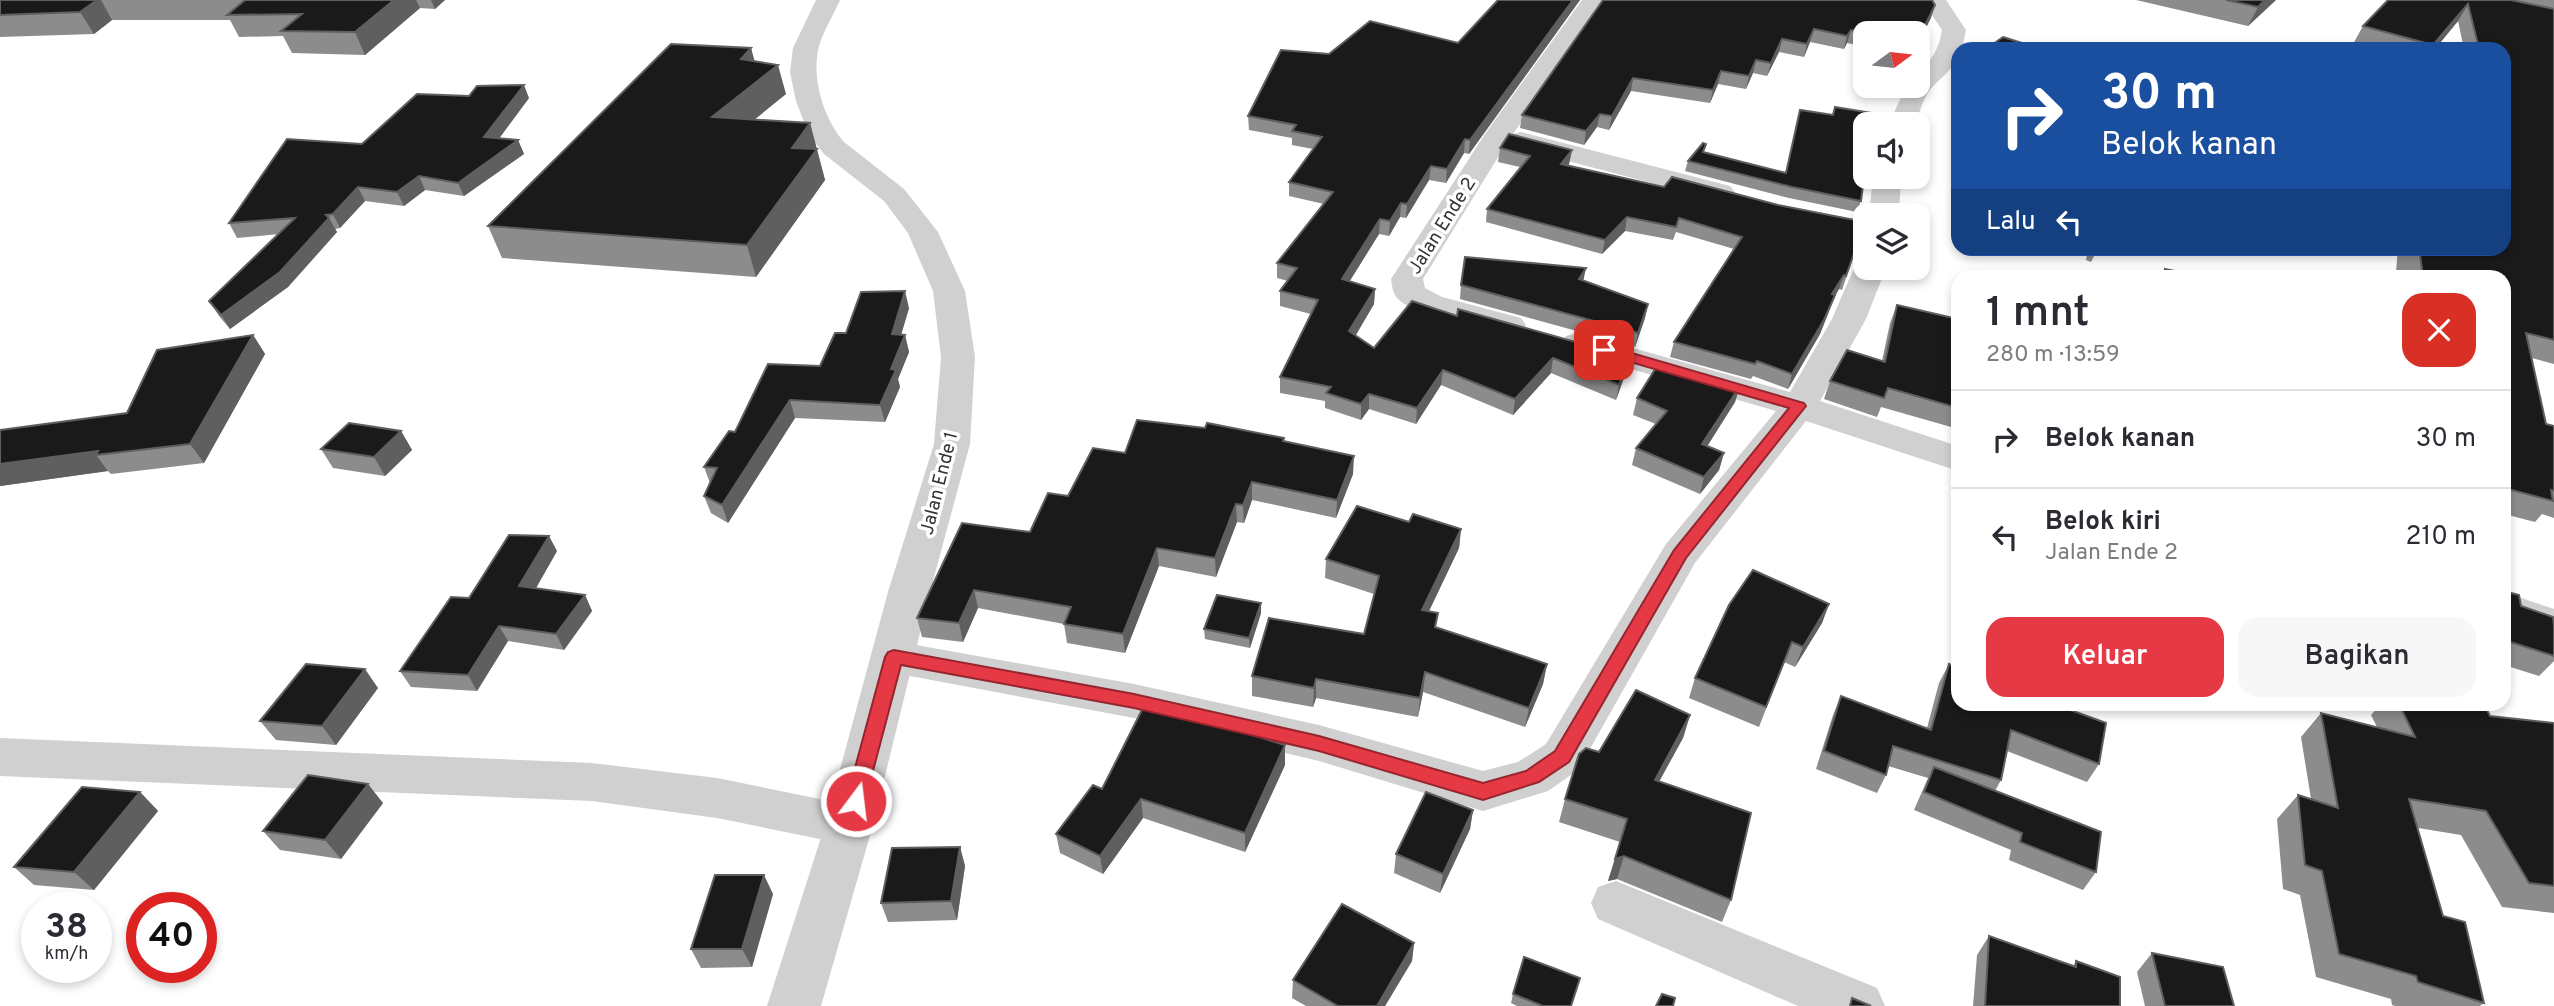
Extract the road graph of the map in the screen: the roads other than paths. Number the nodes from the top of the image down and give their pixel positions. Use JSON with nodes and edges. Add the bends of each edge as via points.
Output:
{"nodes":[{"id":1,"x":828,"y":0,"type":"edge"},
{"id":2,"x":1595,"y":0,"type":"edge"},
{"id":3,"x":1934,"y":0,"type":"edge"},
{"id":4,"x":1953,"y":42,"type":"edge"},
{"id":5,"x":1951,"y":50,"type":"edge"},
{"id":6,"x":1907,"y":112,"type":"edge"},
{"id":7,"x":1499,"y":134,"type":"junction"},
{"id":8,"x":1746,"y":199,"type":"edge"},
{"id":9,"x":1865,"y":280,"type":"edge"},
{"id":10,"x":1799,"y":406,"type":"junction"},
{"id":11,"x":1951,"y":457,"type":"edge"},
{"id":12,"x":2511,"y":610,"type":"edge"},
{"id":13,"x":2554,"y":625,"type":"edge"},
{"id":14,"x":894,"y":657,"type":"junction"},
{"id":15,"x":0,"y":757,"type":"edge"},
{"id":16,"x":849,"y":825,"type":"junction"},
{"id":17,"x":1616,"y":903,"type":"dead end"},
{"id":18,"x":794,"y":1006,"type":"edge"},
{"id":19,"x":1858,"y":1006,"type":"edge"}],
"edges":[{"from":1,"to":14,"type":"street","name":"Jalan Ende 1","via":[[806,48],[803,72],[809,101],[822,135],[894,195],[923,232],[948,291],[958,357],[952,444]]},
{"from":2,"to":7,"type":"street","name":"Jalan Ende 2"},
{"from":3,"to":4,"type":"street","via":[[1954,30]]},
{"from":5,"to":6,"type":"street","via":[[1915,91]]},
{"from":7,"to":8,"type":"street"},
{"from":7,"to":10,"type":"street","name":"Jalan Ende 2","via":[[1407,279],[1410,293],[1430,304]]},
{"from":9,"to":10,"type":"street","via":[[1849,319]]},
{"from":10,"to":11,"type":"street","name":"Jalan Ende 2"},
{"from":10,"to":14,"type":"street","via":[[1680,554],[1562,757],[1532,777],[1483,792],[1319,743],[1134,701]]},
{"from":12,"to":13,"type":"street"},
{"from":14,"to":16,"type":"street","name":"Jalan Ende 1"},
{"from":15,"to":16,"type":"street","via":[[592,782],[717,798]]},
{"from":16,"to":18,"type":"street","name":"Jalan Ende 1"},
{"from":17,"to":19,"type":"street"}]}
